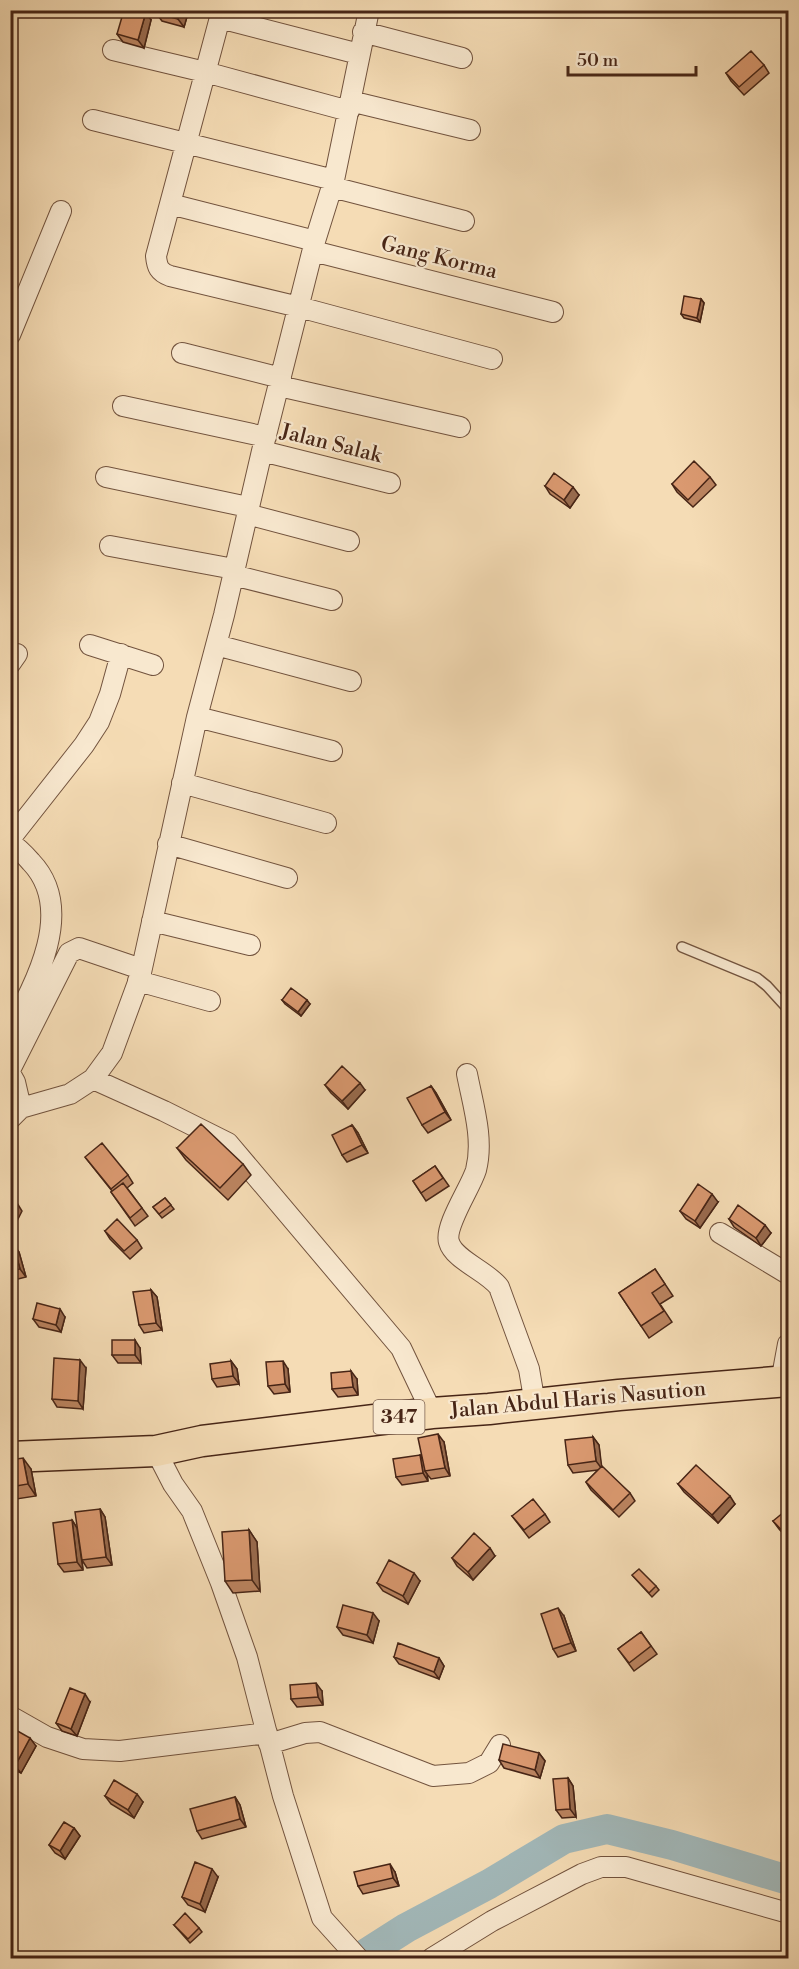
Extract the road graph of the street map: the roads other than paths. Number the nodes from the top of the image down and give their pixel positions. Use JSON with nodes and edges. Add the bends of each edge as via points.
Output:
{"nodes":[{"id":1,"x":369,"y":10,"type":"edge"},
{"id":2,"x":221,"y":14,"type":"edge"},
{"id":3,"x":363,"y":32,"type":"junction"},
{"id":4,"x":113,"y":50,"type":"dead end"},
{"id":5,"x":359,"y":54,"type":"junction"},
{"id":6,"x":462,"y":58,"type":"dead end"},
{"id":7,"x":205,"y":72,"type":"junction"},
{"id":8,"x":349,"y":106,"type":"junction"},
{"id":9,"x":93,"y":120,"type":"dead end"},
{"id":10,"x":470,"y":130,"type":"dead end"},
{"id":11,"x":186,"y":143,"type":"junction"},
{"id":12,"x":333,"y":184,"type":"junction"},
{"id":13,"x":170,"y":204,"type":"junction"},
{"id":14,"x":60,"y":211,"type":"dead end"},
{"id":15,"x":464,"y":221,"type":"dead end"},
{"id":16,"x":314,"y":246,"type":"junction"},
{"id":17,"x":299,"y":308,"type":"junction"},
{"id":18,"x":553,"y":312,"type":"dead end"},
{"id":19,"x":10,"y":335,"type":"edge"},
{"id":20,"x":182,"y":354,"type":"dead end"},
{"id":21,"x":492,"y":359,"type":"dead end"},
{"id":22,"x":280,"y":382,"type":"junction"},
{"id":23,"x":123,"y":406,"type":"dead end"},
{"id":24,"x":460,"y":427,"type":"dead end"},
{"id":25,"x":264,"y":444,"type":"junction"},
{"id":26,"x":106,"y":477,"type":"dead end"},
{"id":27,"x":390,"y":483,"type":"dead end"},
{"id":28,"x":248,"y":511,"type":"junction"},
{"id":29,"x":349,"y":541,"type":"dead end"},
{"id":30,"x":110,"y":546,"type":"dead end"},
{"id":31,"x":234,"y":572,"type":"junction"},
{"id":32,"x":332,"y":600,"type":"dead end"},
{"id":33,"x":90,"y":645,"type":"dead end"},
{"id":34,"x":216,"y":645,"type":"junction"},
{"id":35,"x":121,"y":654,"type":"junction"},
{"id":36,"x":153,"y":665,"type":"dead end"},
{"id":37,"x":351,"y":681,"type":"dead end"},
{"id":38,"x":196,"y":717,"type":"junction"},
{"id":39,"x":332,"y":751,"type":"dead end"},
{"id":40,"x":182,"y":783,"type":"junction"},
{"id":41,"x":326,"y":823,"type":"dead end"},
{"id":42,"x":10,"y":841,"type":"edge"},
{"id":43,"x":168,"y":844,"type":"junction"},
{"id":44,"x":287,"y":878,"type":"dead end"},
{"id":45,"x":152,"y":921,"type":"junction"},
{"id":46,"x":250,"y":945,"type":"dead end"},
{"id":47,"x":682,"y":947,"type":"dead end"},
{"id":48,"x":140,"y":975,"type":"junction"},
{"id":49,"x":210,"y":1001,"type":"dead end"},
{"id":50,"x":789,"y":1009,"type":"edge"},
{"id":51,"x":10,"y":1030,"type":"edge"},
{"id":52,"x":10,"y":1072,"type":"edge"},
{"id":53,"x":467,"y":1074,"type":"dead end"},
{"id":54,"x":93,"y":1079,"type":"junction"},
{"id":55,"x":16,"y":1114,"type":"edge"},
{"id":56,"x":720,"y":1233,"type":"dead end"},
{"id":57,"x":789,"y":1274,"type":"edge"},
{"id":58,"x":789,"y":1344,"type":"edge"},
{"id":59,"x":785,"y":1381,"type":"edge"},
{"id":60,"x":535,"y":1404,"type":"junction"},
{"id":61,"x":432,"y":1413,"type":"junction"},
{"id":62,"x":156,"y":1451,"type":"junction"},
{"id":63,"x":10,"y":1457,"type":"edge"},
{"id":64,"x":10,"y":1716,"type":"edge"},
{"id":65,"x":268,"y":1738,"type":"junction"},
{"id":66,"x":500,"y":1745,"type":"edge"},
{"id":67,"x":789,"y":1912,"type":"edge"},
{"id":68,"x":358,"y":1959,"type":"edge"},
{"id":69,"x":432,"y":1959,"type":"edge"}],
"edges":[{"from":1,"to":3,"type":"street"},
{"from":2,"to":5,"type":"street"},
{"from":2,"to":7,"type":"street"},
{"from":3,"to":5,"type":"street"},
{"from":3,"to":6,"type":"street"},
{"from":4,"to":7,"type":"street"},
{"from":5,"to":8,"type":"street"},
{"from":7,"to":8,"type":"street"},
{"from":7,"to":11,"type":"street"},
{"from":8,"to":10,"type":"street"},
{"from":8,"to":12,"type":"street"},
{"from":9,"to":11,"type":"street"},
{"from":11,"to":12,"type":"street"},
{"from":11,"to":13,"type":"street"},
{"from":12,"to":15,"type":"street"},
{"from":12,"to":16,"type":"street"},
{"from":13,"to":16,"type":"street","name":"Gang Korma"},
{"from":13,"to":17,"type":"street","via":[[156,256],[163,273]]},
{"from":14,"to":19,"type":"street"},
{"from":16,"to":17,"type":"street"},
{"from":16,"to":18,"type":"street","name":"Gang Korma"},
{"from":17,"to":21,"type":"street"},
{"from":17,"to":22,"type":"street"},
{"from":20,"to":22,"type":"street"},
{"from":22,"to":24,"type":"street"},
{"from":22,"to":25,"type":"street"},
{"from":23,"to":25,"type":"street","name":"Jalan Salak"},
{"from":25,"to":27,"type":"street","name":"Jalan Salak"},
{"from":25,"to":28,"type":"street"},
{"from":26,"to":28,"type":"street"},
{"from":28,"to":29,"type":"street"},
{"from":28,"to":31,"type":"street"},
{"from":30,"to":31,"type":"street"},
{"from":31,"to":32,"type":"street"},
{"from":31,"to":34,"type":"street"},
{"from":33,"to":35,"type":"street"},
{"from":34,"to":37,"type":"street"},
{"from":34,"to":38,"type":"street"},
{"from":35,"to":36,"type":"street"},
{"from":35,"to":42,"type":"street","via":[[99,722]]},
{"from":38,"to":39,"type":"street"},
{"from":38,"to":40,"type":"street"},
{"from":40,"to":41,"type":"street"},
{"from":40,"to":43,"type":"street"},
{"from":42,"to":51,"type":"street","via":[[37,868],[52,904],[43,961]]},
{"from":43,"to":44,"type":"street"},
{"from":43,"to":45,"type":"street"},
{"from":45,"to":46,"type":"street"},
{"from":45,"to":48,"type":"street"},
{"from":47,"to":50,"type":"lane","via":[[757,978]]},
{"from":48,"to":49,"type":"street"},
{"from":48,"to":52,"type":"street","via":[[78,948],[69,953]]},
{"from":48,"to":54,"type":"street","via":[[112,1053]]},
{"from":52,"to":55,"type":"street","via":[[15,1082]]},
{"from":53,"to":60,"type":"street","via":[[478,1158],[452,1219],[449,1244],[456,1254],[499,1287],[529,1369]]},
{"from":54,"to":55,"type":"street","via":[[70,1094]]},
{"from":54,"to":61,"type":"street","via":[[228,1143],[401,1348]]},
{"from":56,"to":57,"type":"street"},
{"from":58,"to":59,"type":"street"},
{"from":59,"to":60,"type":"main road","name":"Jalan Abdul Haris Nasution","number":"347"},
{"from":60,"to":61,"type":"main road","name":"Jalan Abdul Haris Nasution","number":"347"},
{"from":61,"to":62,"type":"main road","name":"Jalan Abdul Haris Nasution","number":"347","via":[[202,1441]]},
{"from":62,"to":63,"type":"main road","name":"Jalan Abdul Haris Nasution","number":"347"},
{"from":62,"to":65,"type":"street","via":[[192,1511],[221,1583],[247,1657]]},
{"from":64,"to":65,"type":"street","via":[[47,1737],[82,1749],[120,1751]]},
{"from":65,"to":66,"type":"street","via":[[320,1732],[433,1776],[469,1773],[489,1763]]},
{"from":65,"to":68,"type":"street","via":[[322,1918]]},
{"from":67,"to":69,"type":"street","via":[[626,1867],[601,1867],[502,1916]]}]}
